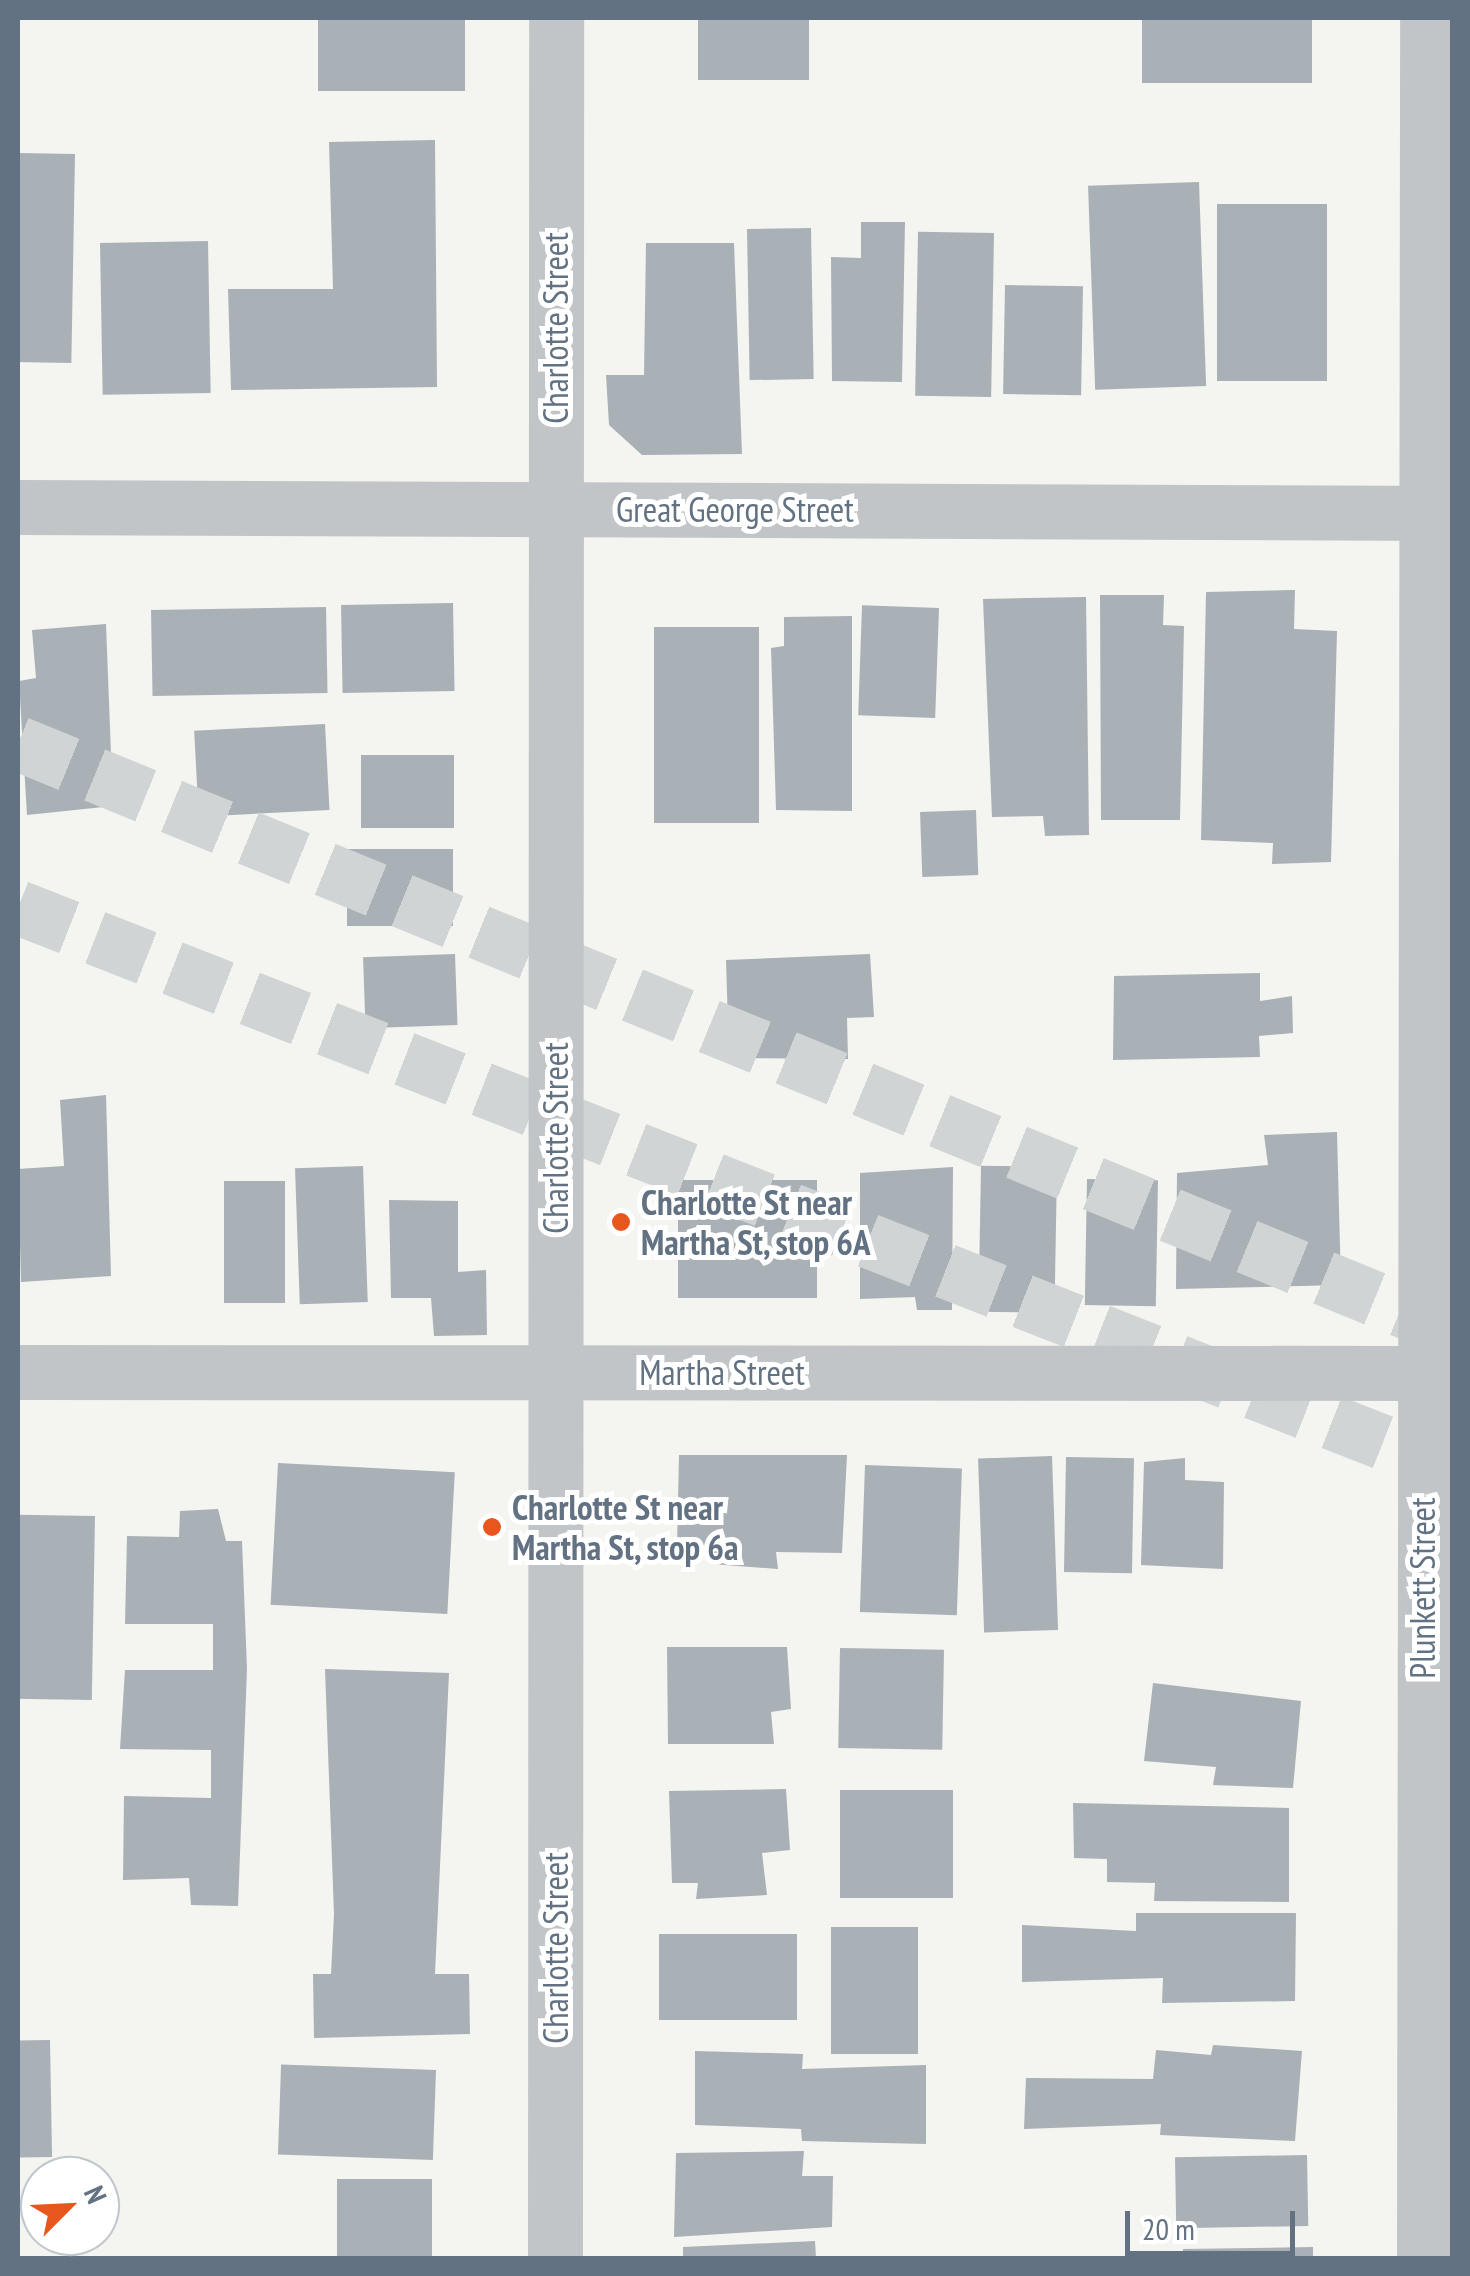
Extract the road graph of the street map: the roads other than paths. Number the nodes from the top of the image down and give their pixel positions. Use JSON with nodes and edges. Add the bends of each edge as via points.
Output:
{"nodes":[{"id":1,"x":556,"y":18,"type":"edge"},
{"id":2,"x":1428,"y":18,"type":"edge"},
{"id":3,"x":18,"y":508,"type":"edge"},
{"id":4,"x":555,"y":509,"type":"junction"},
{"id":5,"x":1440,"y":512,"type":"edge"},
{"id":6,"x":18,"y":1372,"type":"edge"},
{"id":7,"x":555,"y":1372,"type":"junction"},
{"id":8,"x":1426,"y":1373,"type":"junction"},
{"id":9,"x":555,"y":2258,"type":"edge"},
{"id":10,"x":1424,"y":2258,"type":"edge"}],
"edges":[{"from":1,"to":4,"type":"street","name":"Charlotte Street"},
{"from":2,"to":5,"type":"street","name":"Plunkett Street"},
{"from":3,"to":4,"type":"street","name":"Great George Street"},
{"from":4,"to":5,"type":"street","name":"Great George Street"},
{"from":4,"to":7,"type":"street","name":"Charlotte Street"},
{"from":5,"to":8,"type":"street","name":"Plunkett Street"},
{"from":6,"to":7,"type":"street","name":"Martha Street"},
{"from":7,"to":8,"type":"street","name":"Martha Street"},
{"from":7,"to":9,"type":"street","name":"Charlotte Street"},
{"from":8,"to":10,"type":"street","name":"Plunkett Street","via":[[1420,1542]]}]}
